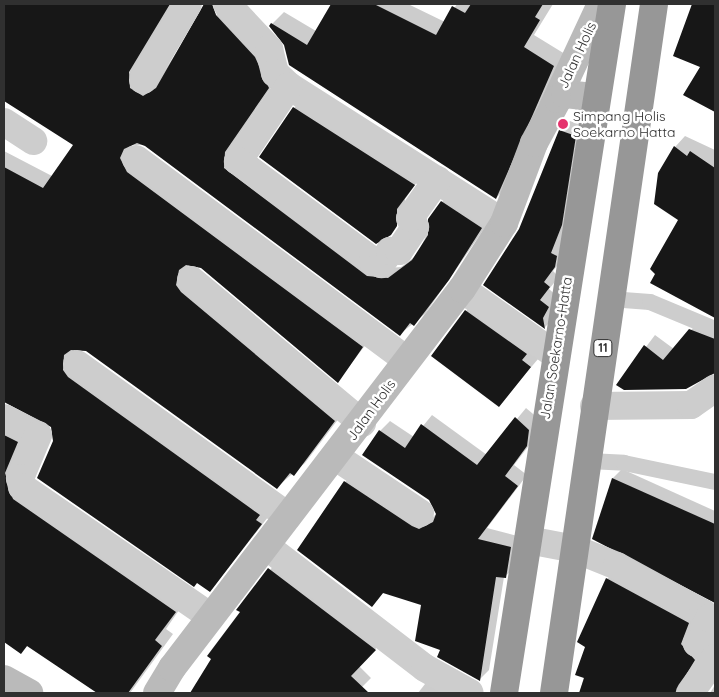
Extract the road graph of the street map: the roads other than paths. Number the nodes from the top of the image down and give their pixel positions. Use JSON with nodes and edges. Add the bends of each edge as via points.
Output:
{"nodes":[{"id":1,"x":188,"y":4,"type":"edge"},
{"id":2,"x":227,"y":4,"type":"edge"},
{"id":3,"x":601,"y":4,"type":"edge"},
{"id":4,"x":612,"y":4,"type":"edge"},
{"id":5,"x":654,"y":4,"type":"edge"},
{"id":6,"x":143,"y":80,"type":"dead end"},
{"id":7,"x":289,"y":86,"type":"junction"},
{"id":8,"x":553,"y":107,"type":"junction"},
{"id":9,"x":592,"y":121,"type":"junction"},
{"id":10,"x":4,"y":122,"type":"edge"},
{"id":11,"x":33,"y":141,"type":"dead end"},
{"id":12,"x":136,"y":159,"type":"dead end"},
{"id":13,"x":437,"y":180,"type":"junction"},
{"id":14,"x":504,"y":223,"type":"junction"},
{"id":15,"x":191,"y":280,"type":"dead end"},
{"id":16,"x":462,"y":289,"type":"junction"},
{"id":17,"x":610,"y":299,"type":"junction"},
{"id":18,"x":715,"y":328,"type":"edge"},
{"id":19,"x":554,"y":354,"type":"junction"},
{"id":20,"x":407,"y":360,"type":"junction"},
{"id":21,"x":78,"y":364,"type":"dead end"},
{"id":22,"x":715,"y":388,"type":"edge"},
{"id":23,"x":594,"y":406,"type":"junction"},
{"id":24,"x":4,"y":418,"type":"edge"},
{"id":25,"x":362,"y":423,"type":"junction"},
{"id":26,"x":336,"y":457,"type":"junction"},
{"id":27,"x":588,"y":461,"type":"junction"},
{"id":28,"x":715,"y":482,"type":"edge"},
{"id":29,"x":420,"y":513,"type":"dead end"},
{"id":30,"x":288,"y":516,"type":"junction"},
{"id":31,"x":528,"y":540,"type":"junction"},
{"id":32,"x":266,"y":546,"type":"junction"},
{"id":33,"x":575,"y":549,"type":"junction"},
{"id":34,"x":211,"y":617,"type":"junction"},
{"id":35,"x":715,"y":656,"type":"edge"},
{"id":36,"x":4,"y":679,"type":"edge"},
{"id":37,"x":29,"y":693,"type":"edge"},
{"id":38,"x":157,"y":693,"type":"edge"},
{"id":39,"x":470,"y":693,"type":"edge"},
{"id":40,"x":504,"y":693,"type":"edge"},
{"id":41,"x":554,"y":693,"type":"edge"},
{"id":42,"x":690,"y":693,"type":"edge"}],
"edges":[{"from":1,"to":6,"type":"street"},
{"from":2,"to":7,"type":"street","via":[[270,49],[275,73]]},
{"from":3,"to":8,"type":"street","name":"Jalan Holis"},
{"from":4,"to":9,"type":"highway","name":"Jalan Soekarno-Hatta"},
{"from":5,"to":17,"type":"highway","number":"11"},
{"from":7,"to":13,"type":"street"},
{"from":7,"to":13,"type":"street","via":[[238,161],[373,261],[381,264],[390,251],[399,251],[415,227],[410,218]]},
{"from":8,"to":9,"type":"street","name":"Jalan Holis","via":[[566,94],[584,96],[593,112]]},
{"from":8,"to":14,"type":"street","name":"Jalan Holis"},
{"from":9,"to":19,"type":"highway","name":"Jalan Soekarno-Hatta"},
{"from":10,"to":11,"type":"street"},
{"from":12,"to":20,"type":"street"},
{"from":13,"to":14,"type":"street"},
{"from":14,"to":16,"type":"street","name":"Jalan Holis"},
{"from":15,"to":25,"type":"street"},
{"from":16,"to":19,"type":"street"},
{"from":16,"to":20,"type":"street","name":"Jalan Holis"},
{"from":17,"to":18,"type":"lane","via":[[650,302]]},
{"from":17,"to":23,"type":"highway","number":"11"},
{"from":19,"to":31,"type":"highway","name":"Jalan Soekarno-Hatta"},
{"from":20,"to":25,"type":"street","name":"Jalan Holis"},
{"from":21,"to":30,"type":"street"},
{"from":22,"to":23,"type":"street","via":[[691,405]]},
{"from":23,"to":27,"type":"highway","number":"11"},
{"from":24,"to":34,"type":"street","via":[[38,435],[20,478],[22,487]]},
{"from":25,"to":26,"type":"street","name":"Jalan Holis"},
{"from":26,"to":29,"type":"street"},
{"from":26,"to":30,"type":"street","name":"Jalan Holis"},
{"from":27,"to":28,"type":"lane","via":[[624,463]]},
{"from":27,"to":33,"type":"highway","number":"11"},
{"from":30,"to":32,"type":"street","name":"Jalan Holis"},
{"from":31,"to":33,"type":"street"},
{"from":31,"to":40,"type":"highway","name":"Jalan Soekarno-Hatta"},
{"from":32,"to":34,"type":"street","name":"Jalan Holis"},
{"from":32,"to":39,"type":"street","via":[[425,668]]},
{"from":33,"to":35,"type":"street","via":[[636,575],[703,613],[709,618],[697,643]]},
{"from":33,"to":41,"type":"highway","number":"11"},
{"from":34,"to":38,"type":"street","name":"Jalan Holis"},
{"from":35,"to":42,"type":"street"},
{"from":36,"to":37,"type":"street"}]}
